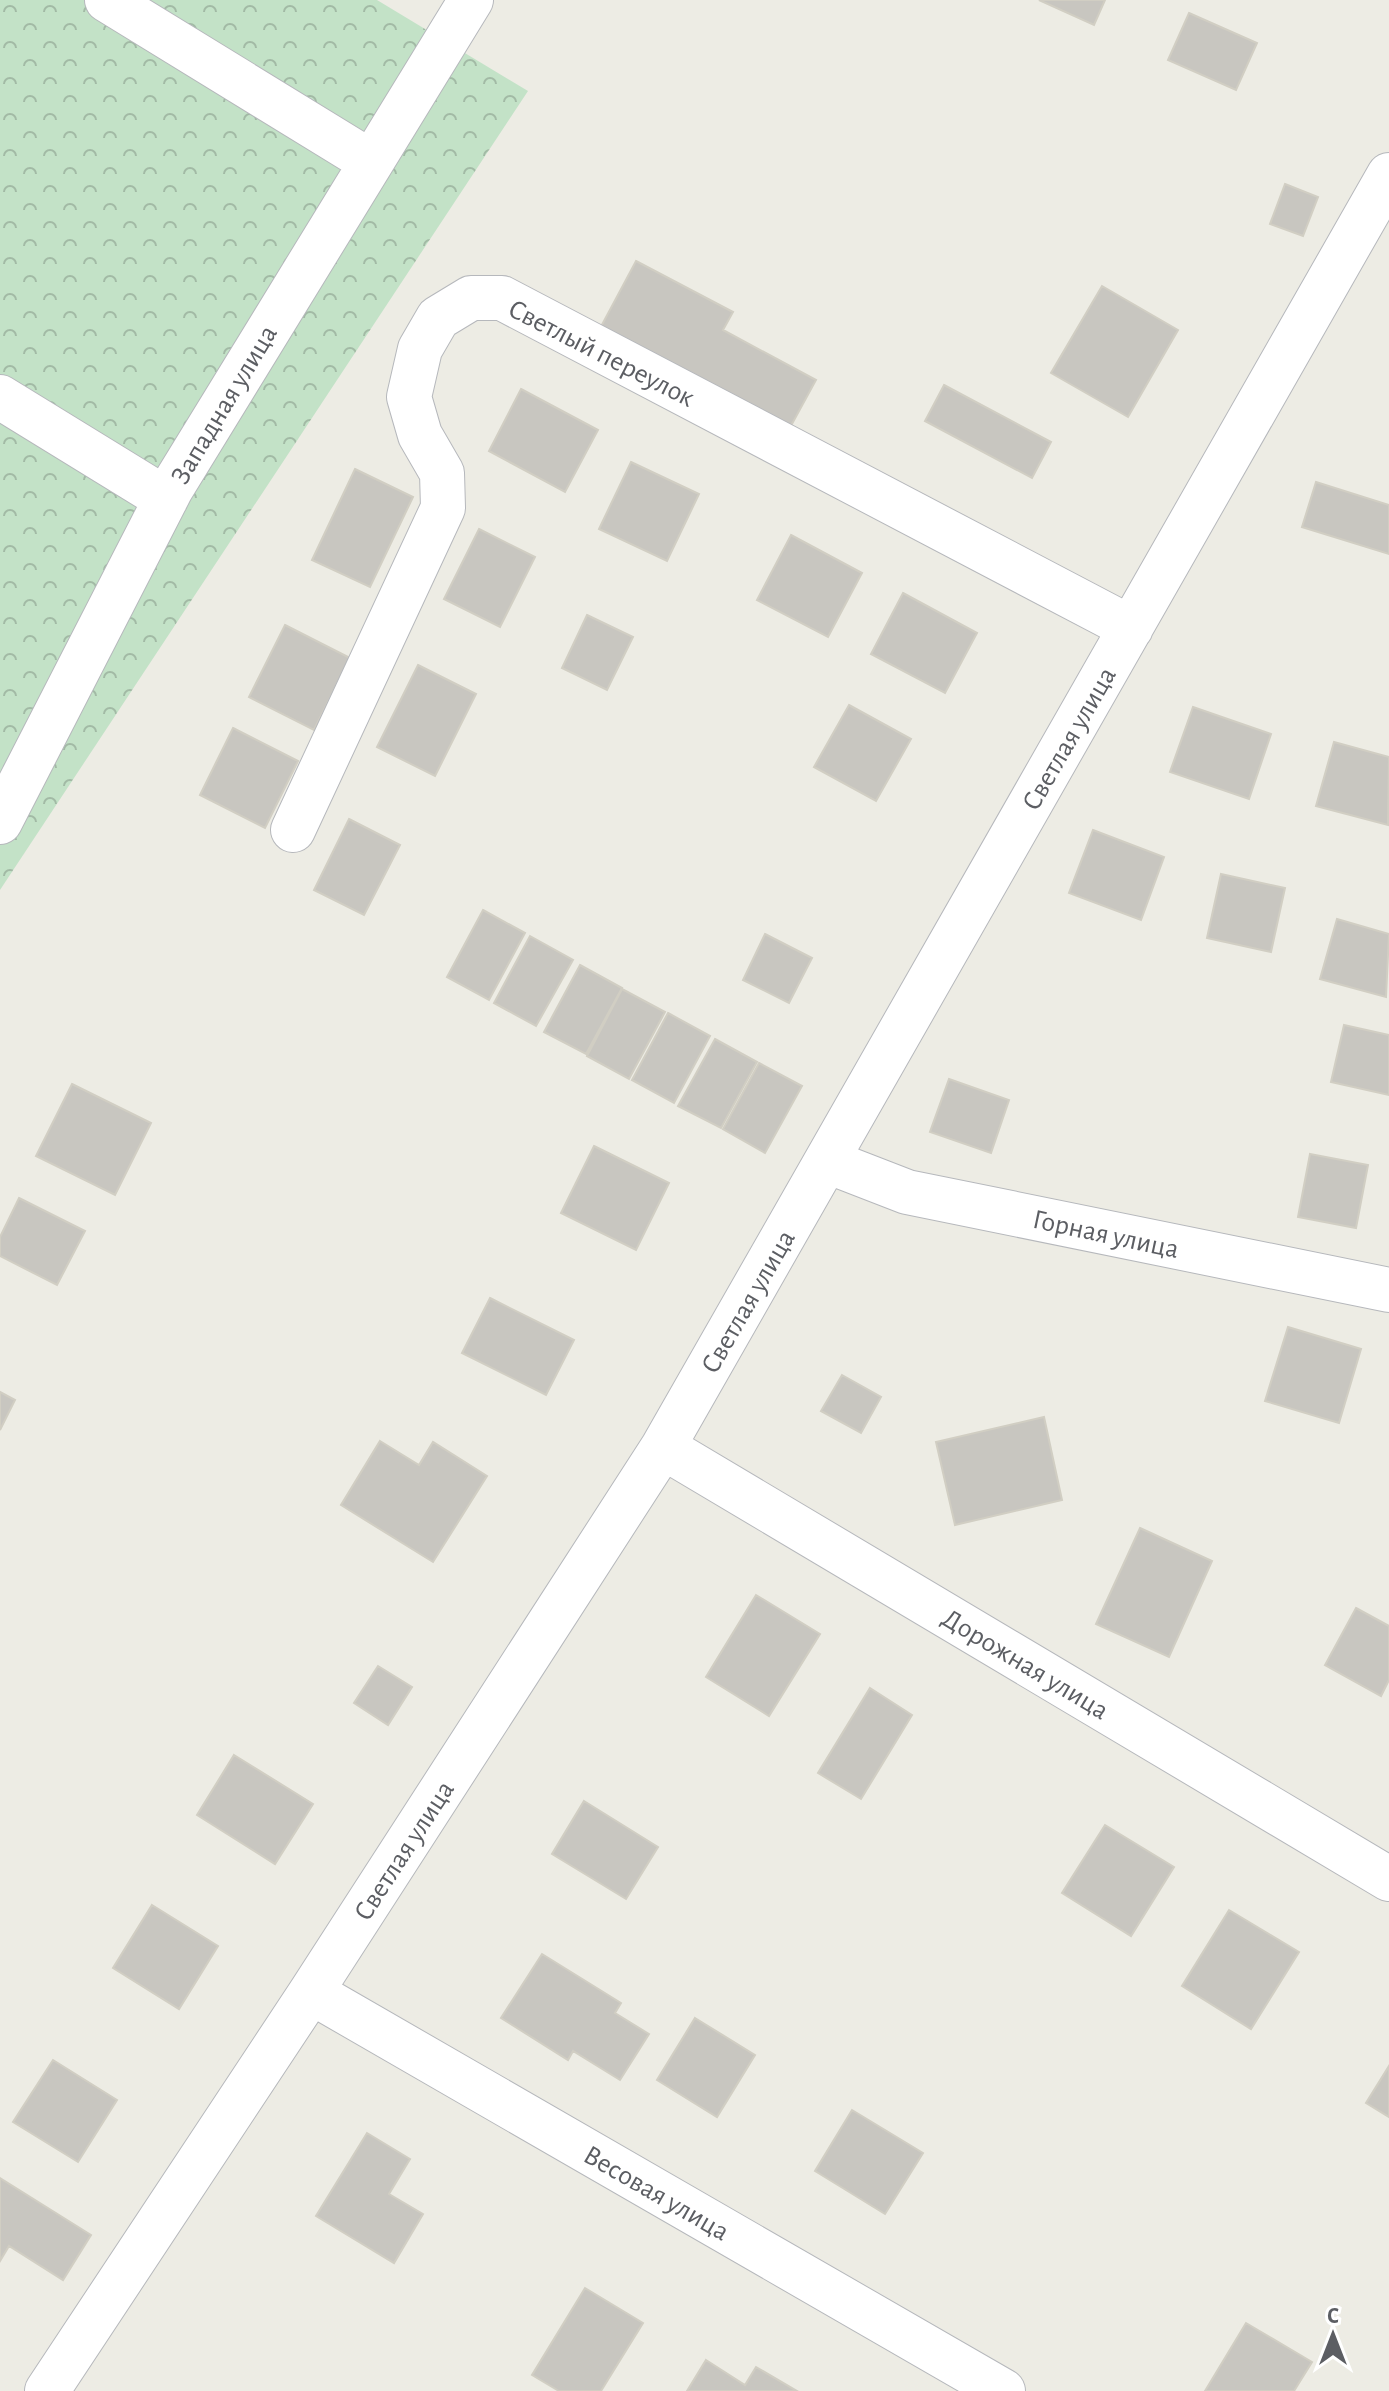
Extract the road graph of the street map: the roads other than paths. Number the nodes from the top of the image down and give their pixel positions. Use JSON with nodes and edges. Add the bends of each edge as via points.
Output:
{"nodes":[{"id":1,"x":107,"y":0,"type":"edge"},
{"id":2,"x":471,"y":0,"type":"edge"},
{"id":3,"x":371,"y":162,"type":"junction"},
{"id":4,"x":1389,"y":175,"type":"edge"},
{"id":5,"x":0,"y":397,"type":"edge"},
{"id":6,"x":166,"y":499,"type":"junction"},
{"id":7,"x":1131,"y":628,"type":"junction"},
{"id":8,"x":0,"y":822,"type":"edge"},
{"id":9,"x":293,"y":830,"type":"dead end"},
{"id":10,"x":827,"y":1161,"type":"junction"},
{"id":11,"x":1389,"y":1290,"type":"edge"},
{"id":12,"x":663,"y":1447,"type":"junction"},
{"id":13,"x":1389,"y":1879,"type":"edge"},
{"id":14,"x":311,"y":1992,"type":"junction"},
{"id":15,"x":47,"y":2391,"type":"edge"},
{"id":16,"x":1003,"y":2391,"type":"edge"}],
"edges":[{"from":1,"to":3,"type":"street"},
{"from":2,"to":3,"type":"street","name":"Западная улица"},
{"from":3,"to":6,"type":"street","name":"Западная улица"},
{"from":4,"to":7,"type":"street","name":"Светлая улица"},
{"from":5,"to":6,"type":"street"},
{"from":6,"to":8,"type":"street","name":"Западная улица"},
{"from":7,"to":9,"type":"street","name":"Светлый переулок","via":[[502,298],[471,298],[438,318],[420,349],[409,397],[420,435],[442,473],[443,508]]},
{"from":7,"to":10,"type":"street","name":"Светлая улица"},
{"from":10,"to":11,"type":"street","name":"Горная улица","via":[[907,1192]]},
{"from":10,"to":12,"type":"street","name":"Светлая улица"},
{"from":12,"to":13,"type":"street","name":"Дорожная улица"},
{"from":12,"to":14,"type":"street","name":"Светлая улица"},
{"from":14,"to":15,"type":"street","name":"Светлая улица"},
{"from":14,"to":16,"type":"street","name":"Весовая улица"}]}
